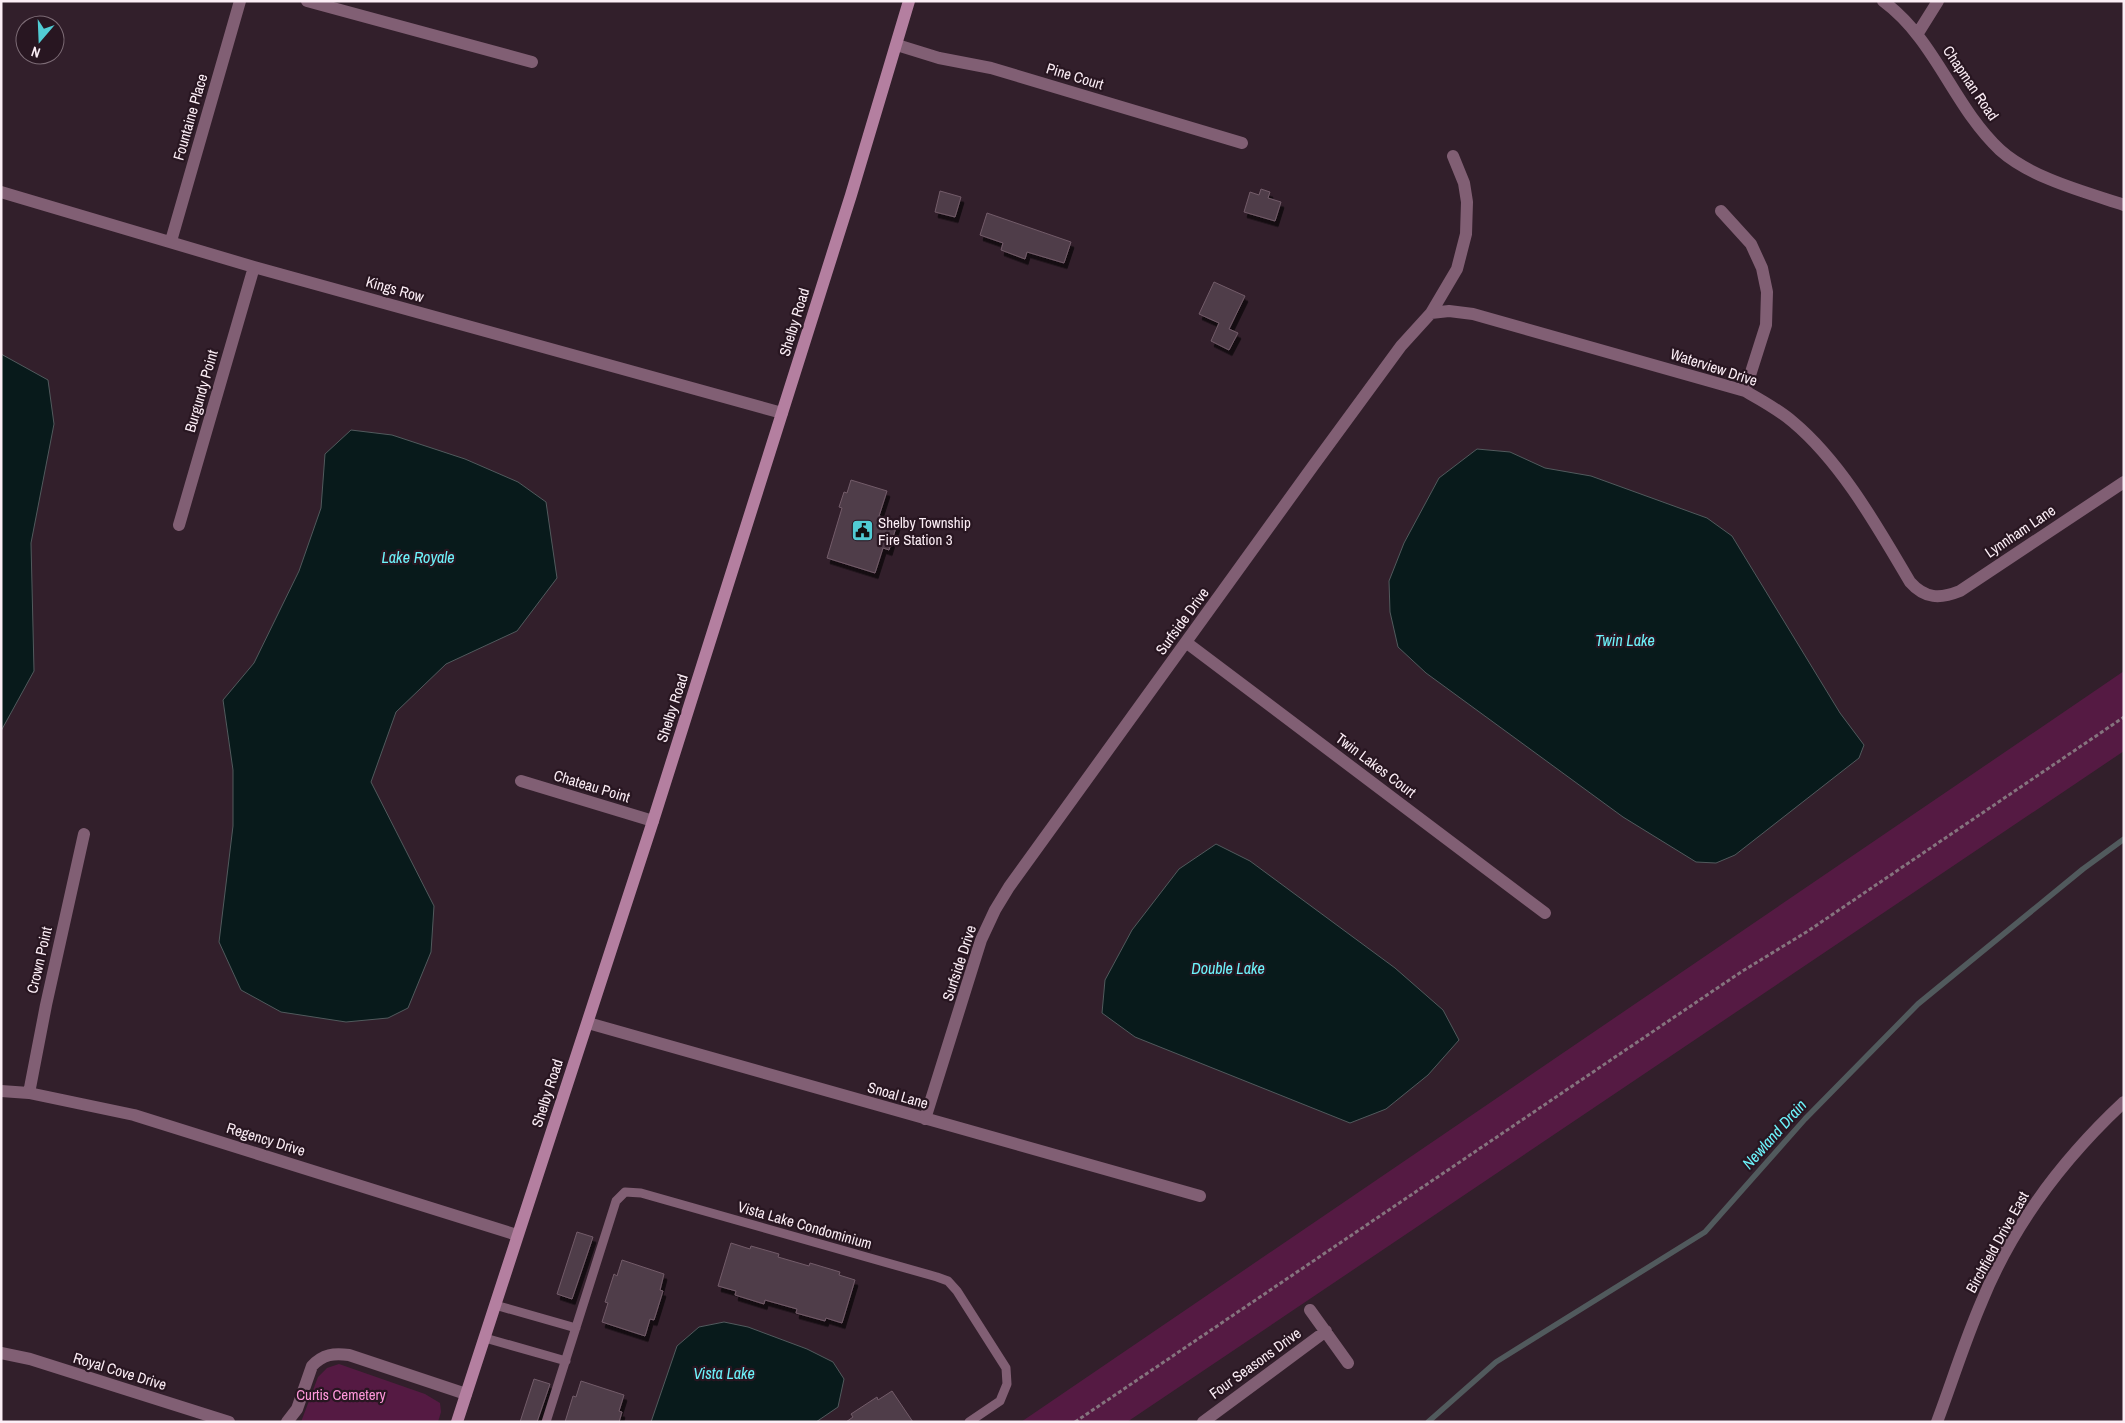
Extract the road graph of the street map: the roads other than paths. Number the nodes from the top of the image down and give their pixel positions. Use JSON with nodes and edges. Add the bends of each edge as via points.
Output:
{"nodes":[{"id":1,"x":240,"y":1,"type":"edge"},
{"id":2,"x":307,"y":1,"type":"edge"},
{"id":3,"x":909,"y":1,"type":"edge"},
{"id":4,"x":1883,"y":1,"type":"edge"},
{"id":5,"x":1938,"y":1,"type":"edge"},
{"id":6,"x":1918,"y":33,"type":"junction"},
{"id":7,"x":897,"y":45,"type":"junction"},
{"id":8,"x":532,"y":62,"type":"dead end"},
{"id":9,"x":1242,"y":143,"type":"dead end"},
{"id":10,"x":1453,"y":156,"type":"dead end"},
{"id":11,"x":1,"y":192,"type":"edge"},
{"id":12,"x":2124,"y":205,"type":"edge"},
{"id":13,"x":1721,"y":211,"type":"dead end"},
{"id":14,"x":171,"y":241,"type":"junction"},
{"id":15,"x":254,"y":267,"type":"junction"},
{"id":16,"x":1431,"y":313,"type":"junction"},
{"id":17,"x":1745,"y":391,"type":"junction"},
{"id":18,"x":782,"y":413,"type":"junction"},
{"id":19,"x":2124,"y":482,"type":"edge"},
{"id":20,"x":179,"y":525,"type":"dead end"},
{"id":21,"x":1930,"y":597,"type":"joint"},
{"id":22,"x":1186,"y":643,"type":"junction"},
{"id":23,"x":521,"y":781,"type":"dead end"},
{"id":24,"x":653,"y":821,"type":"junction"},
{"id":25,"x":84,"y":834,"type":"dead end"},
{"id":26,"x":1545,"y":913,"type":"dead end"},
{"id":27,"x":588,"y":1023,"type":"junction"},
{"id":28,"x":1,"y":1091,"type":"edge"},
{"id":29,"x":29,"y":1093,"type":"junction"},
{"id":30,"x":2124,"y":1102,"type":"edge"},
{"id":31,"x":925,"y":1120,"type":"junction"},
{"id":32,"x":1200,"y":1196,"type":"dead end"},
{"id":33,"x":517,"y":1235,"type":"junction"},
{"id":34,"x":495,"y":1305,"type":"junction"},
{"id":35,"x":1310,"y":1310,"type":"dead end"},
{"id":36,"x":576,"y":1328,"type":"junction"},
{"id":37,"x":1326,"y":1331,"type":"junction"},
{"id":38,"x":485,"y":1338,"type":"junction"},
{"id":39,"x":1,"y":1352,"type":"edge"},
{"id":40,"x":566,"y":1361,"type":"junction"},
{"id":41,"x":1348,"y":1363,"type":"dead end"},
{"id":42,"x":466,"y":1394,"type":"junction"},
{"id":43,"x":229,"y":1422,"type":"edge"},
{"id":44,"x":287,"y":1422,"type":"edge"},
{"id":45,"x":457,"y":1422,"type":"edge"},
{"id":46,"x":546,"y":1422,"type":"edge"},
{"id":47,"x":969,"y":1422,"type":"edge"},
{"id":48,"x":1203,"y":1422,"type":"edge"},
{"id":49,"x":1937,"y":1422,"type":"edge"}],
"edges":[{"from":1,"to":14,"type":"street","name":"Fountaine Place"},
{"from":2,"to":8,"type":"street"},
{"from":3,"to":7,"type":"street","name":"Shelby Road"},
{"from":4,"to":6,"type":"street","name":"Chapman Road"},
{"from":5,"to":6,"type":"street"},
{"from":6,"to":12,"type":"street","name":"Chapman Road","via":[[1978,127],[2001,151],[2025,167],[2066,185]]},
{"from":7,"to":9,"type":"street","name":"Pine Court","via":[[991,68]]},
{"from":7,"to":18,"type":"street","name":"Shelby Road"},
{"from":10,"to":16,"type":"street","name":"Surfside Drive","via":[[1464,183],[1466,234],[1457,268]]},
{"from":11,"to":14,"type":"street","name":"Kings Row"},
{"from":13,"to":17,"type":"street","via":[[1751,244],[1762,268],[1767,292],[1766,325]]},
{"from":14,"to":15,"type":"street","name":"Kings Row"},
{"from":15,"to":18,"type":"street","name":"Kings Row"},
{"from":15,"to":20,"type":"street","name":"Burgundy Point"},
{"from":16,"to":17,"type":"street","name":"Waterview Drive","via":[[1473,314]]},
{"from":16,"to":22,"type":"street","name":"Surfside Drive","via":[[1401,346]]},
{"from":17,"to":21,"type":"street","name":"Waterview Drive","via":[[1794,422],[1826,455],[1877,526],[1910,582],[1916,590]]},
{"from":18,"to":24,"type":"street","name":"Shelby Road"},
{"from":19,"to":21,"type":"street","name":"Lynnham Lane","via":[[1960,591]]},
{"from":22,"to":26,"type":"street","name":"Twin Lakes Court"},
{"from":22,"to":31,"type":"street","name":"Surfside Drive","via":[[1030,856],[995,910],[981,940]]},
{"from":23,"to":24,"type":"street","name":"Chateau Point"},
{"from":24,"to":27,"type":"street","name":"Shelby Road"},
{"from":25,"to":29,"type":"street","name":"Crown Point"},
{"from":27,"to":31,"type":"street","name":"Snoal Lane"},
{"from":27,"to":33,"type":"street","name":"Shelby Road"},
{"from":28,"to":29,"type":"street","name":"Regency Drive"},
{"from":29,"to":33,"type":"street","name":"Regency Drive","via":[[134,1115]]},
{"from":30,"to":49,"type":"street","name":"Birchfield Drive East","via":[[2045,1189],[1999,1264]]},
{"from":31,"to":32,"type":"street","name":"Snoal Lane"},
{"from":33,"to":34,"type":"street","name":"Shelby Road"},
{"from":34,"to":36,"type":"lane"},
{"from":34,"to":38,"type":"street","name":"Shelby Road"},
{"from":35,"to":37,"type":"street","name":"Four Seasons Drive"},
{"from":36,"to":40,"type":"lane","name":"Vista Lake Condominium"},
{"from":36,"to":47,"type":"lane","name":"Vista Lake Condominium","via":[[616,1201],[625,1192],[641,1193],[948,1281],[1006,1368],[1007,1384],[1000,1401]]},
{"from":37,"to":41,"type":"street","name":"Four Seasons Drive"},
{"from":37,"to":48,"type":"street","name":"Four Seasons Drive"},
{"from":38,"to":40,"type":"lane"},
{"from":38,"to":42,"type":"street","name":"Shelby Road"},
{"from":39,"to":43,"type":"street","name":"Royal Cove Drive"},
{"from":40,"to":46,"type":"lane","name":"Vista Lake Condominium"},
{"from":42,"to":44,"type":"street","via":[[349,1355],[331,1354],[312,1366],[297,1409]]},
{"from":42,"to":45,"type":"street","name":"Shelby Road"}]}
